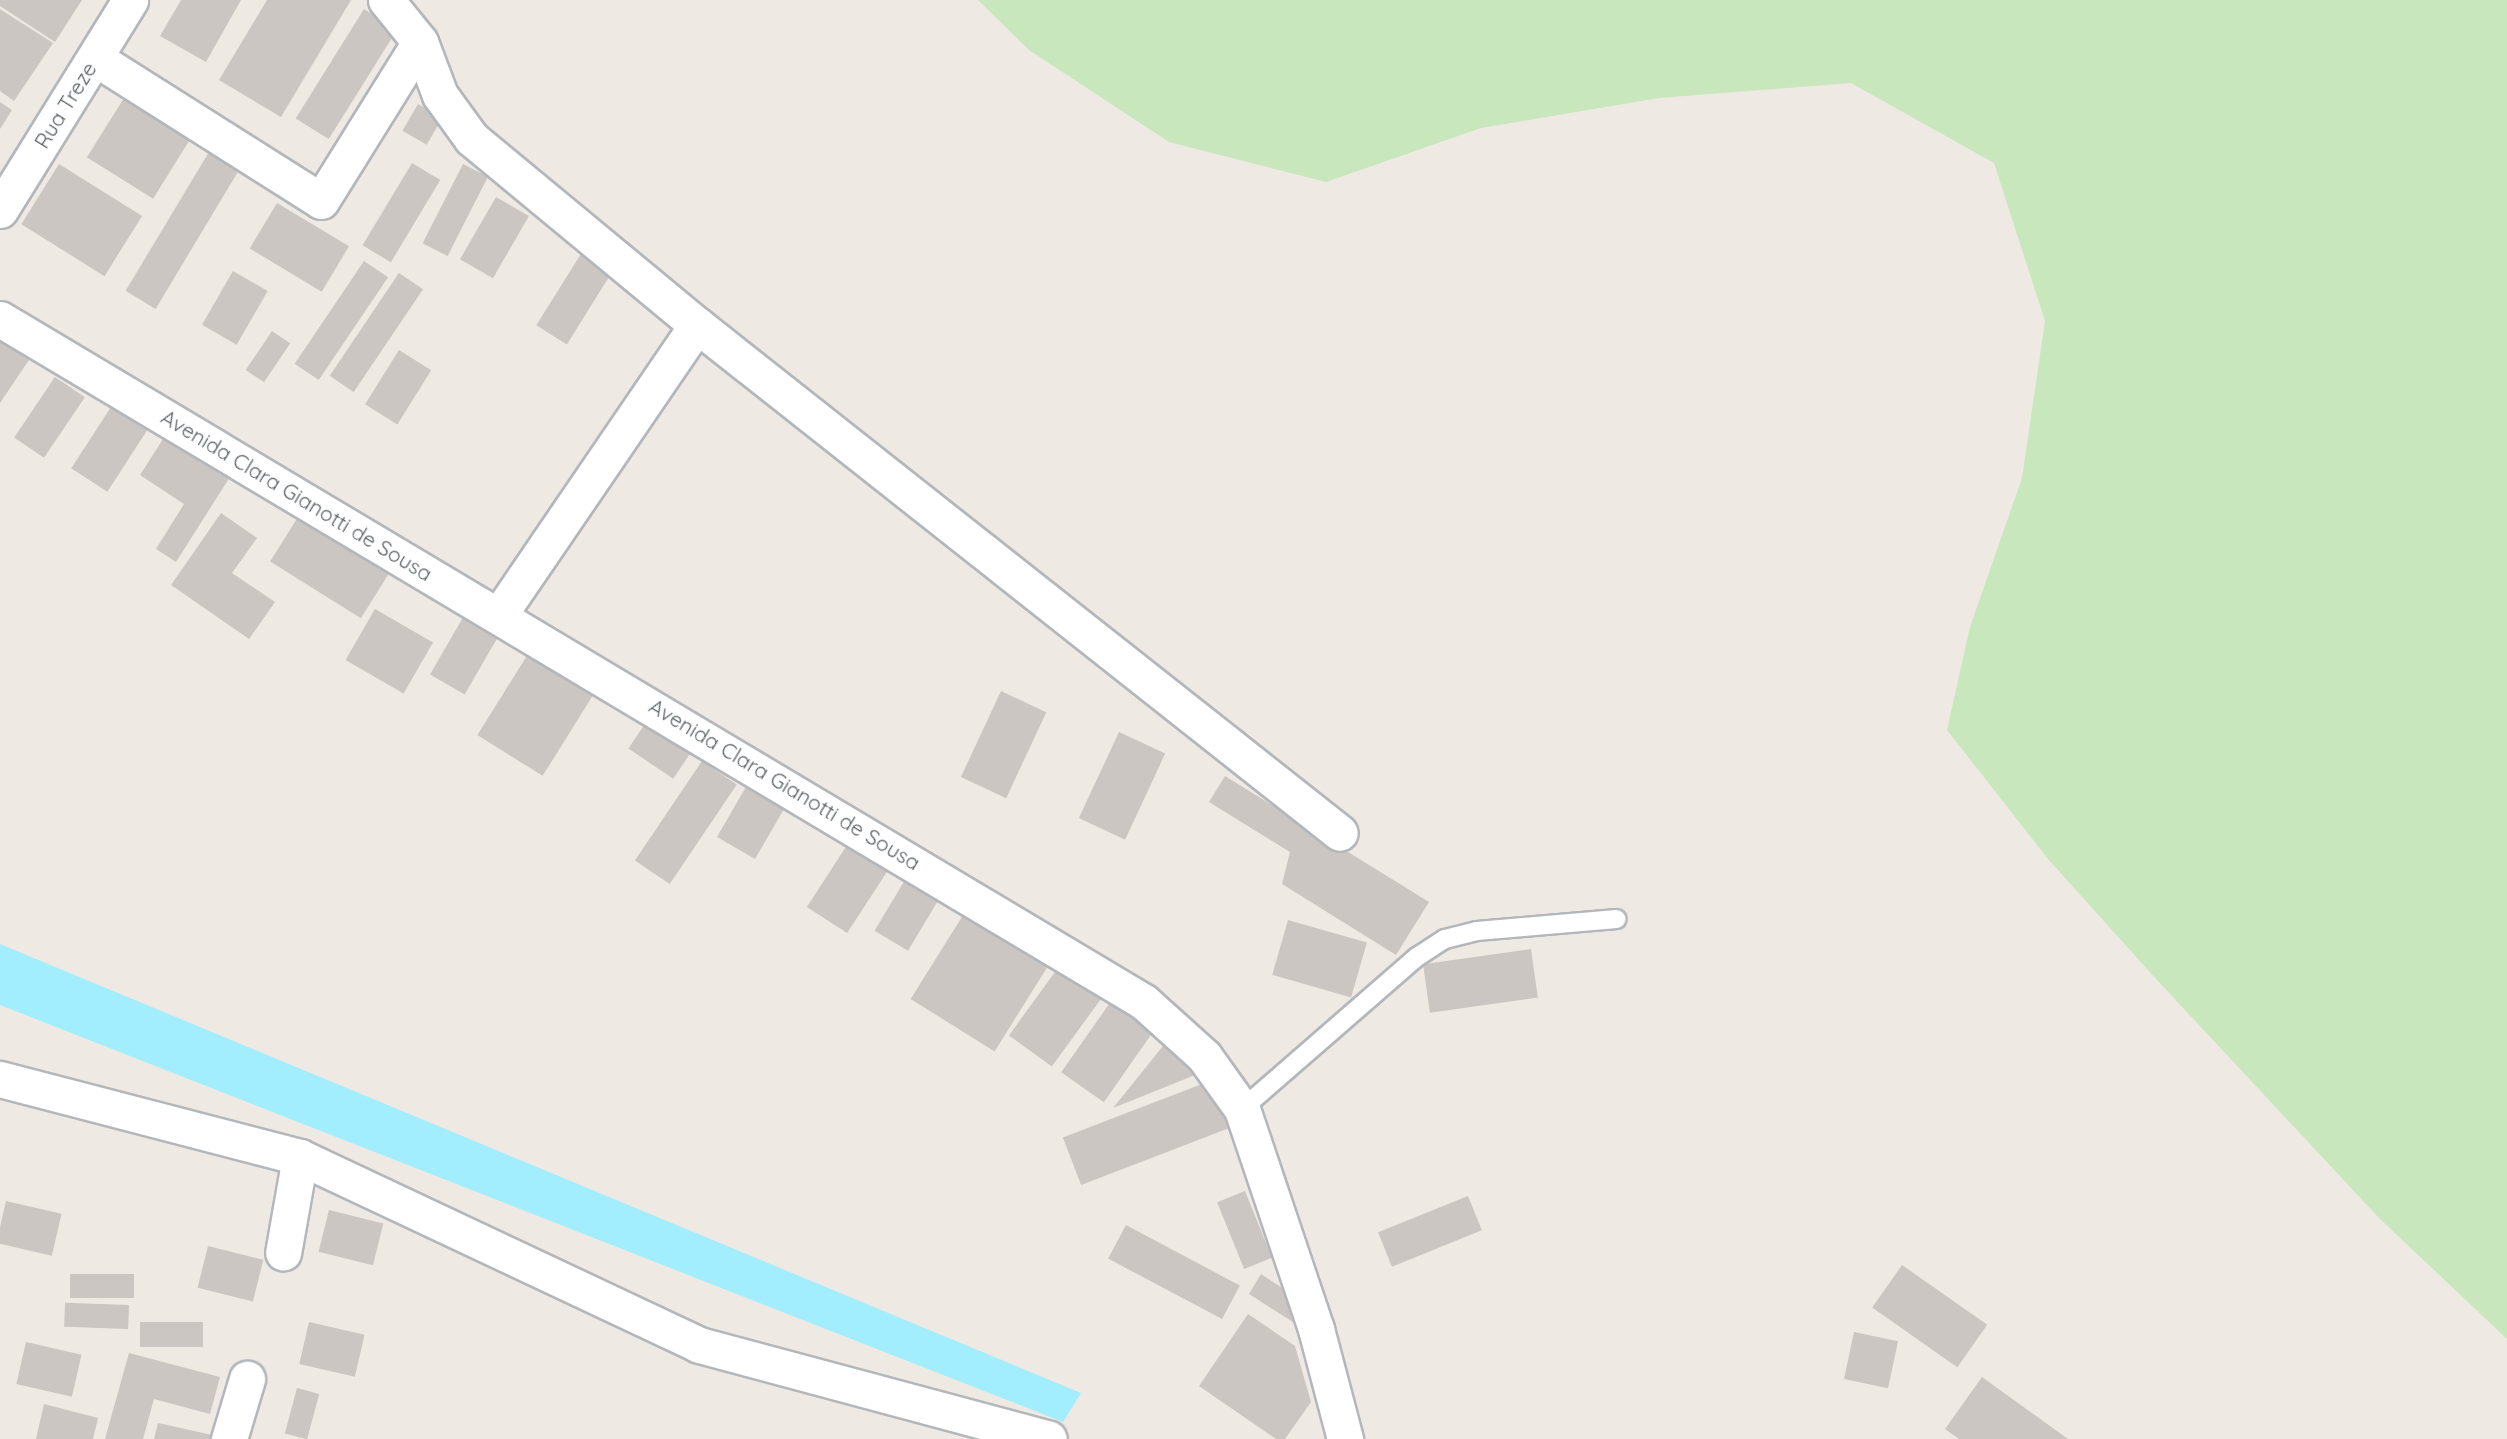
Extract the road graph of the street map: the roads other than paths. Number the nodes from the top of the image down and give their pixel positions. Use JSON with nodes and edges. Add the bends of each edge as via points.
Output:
{"nodes":[{"id":1,"x":130,"y":0,"type":"edge"},
{"id":2,"x":402,"y":19,"type":"edge"},
{"id":3,"x":95,"y":58,"type":"junction"},
{"id":4,"x":0,"y":210,"type":"edge"},
{"id":5,"x":0,"y":319,"type":"edge"},
{"id":6,"x":697,"y":325,"type":"junction"},
{"id":7,"x":499,"y":615,"type":"junction"},
{"id":8,"x":1340,"y":833,"type":"dead end"},
{"id":9,"x":1616,"y":919,"type":"dead end"},
{"id":10,"x":0,"y":1079,"type":"edge"},
{"id":11,"x":1242,"y":1110,"type":"junction"},
{"id":12,"x":300,"y":1157,"type":"junction"},
{"id":13,"x":283,"y":1253,"type":"dead end"},
{"id":14,"x":247,"y":1379,"type":"dead end"},
{"id":15,"x":229,"y":1439,"type":"edge"},
{"id":16,"x":1049,"y":1439,"type":"edge"},
{"id":17,"x":1345,"y":1439,"type":"edge"}],
"edges":[{"from":1,"to":3,"type":"street","name":"Rua Treze"},
{"from":2,"to":3,"type":"street","via":[[321,201]]},
{"from":2,"to":6,"type":"street","via":[[440,95],[472,139]]},
{"from":3,"to":4,"type":"street","name":"Rua Treze"},
{"from":5,"to":7,"type":"street","name":"Avenida Clara Gianotti de Sousa"},
{"from":6,"to":7,"type":"street"},
{"from":6,"to":8,"type":"street"},
{"from":7,"to":11,"type":"street","name":"Avenida Clara Gianotti de Sousa","via":[[1112,979],[1204,1056]]},
{"from":9,"to":11,"type":"lane","via":[[1477,931],[1446,939],[1417,957]]},
{"from":10,"to":12,"type":"street"},
{"from":11,"to":17,"type":"street","name":"Avenida Clara Gianotti de Sousa","via":[[1316,1329]]},
{"from":12,"to":13,"type":"street"},
{"from":12,"to":16,"type":"street","via":[[699,1345]]},
{"from":14,"to":15,"type":"street"}]}
